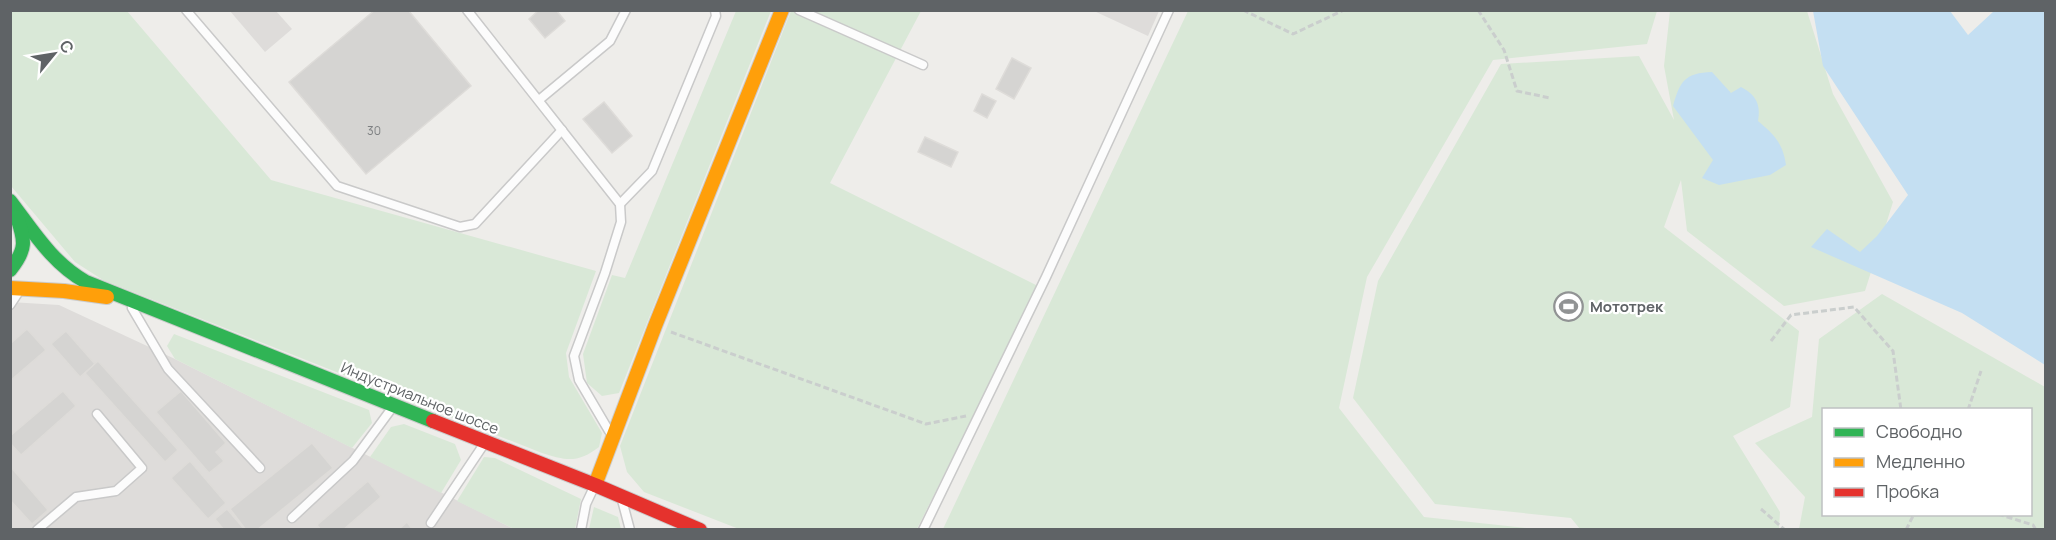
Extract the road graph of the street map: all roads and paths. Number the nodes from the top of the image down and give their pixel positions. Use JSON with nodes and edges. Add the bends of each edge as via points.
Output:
{"nodes":[{"id":1,"x":186,"y":10,"type":"edge"},
{"id":2,"x":467,"y":10,"type":"edge"},
{"id":3,"x":626,"y":10,"type":"edge"},
{"id":4,"x":715,"y":10,"type":"edge"},
{"id":5,"x":782,"y":10,"type":"edge"},
{"id":6,"x":799,"y":10,"type":"edge"},
{"id":7,"x":1169,"y":10,"type":"edge"},
{"id":8,"x":1243,"y":10,"type":"edge"},
{"id":9,"x":1344,"y":10,"type":"edge"},
{"id":10,"x":1478,"y":10,"type":"edge"},
{"id":11,"x":923,"y":65,"type":"dead end"},
{"id":12,"x":1551,"y":98,"type":"dead end"},
{"id":13,"x":538,"y":100,"type":"junction"},
{"id":14,"x":562,"y":130,"type":"junction"},
{"id":15,"x":12,"y":202,"type":"edge"},
{"id":16,"x":621,"y":204,"type":"junction"},
{"id":17,"x":10,"y":270,"type":"edge"},
{"id":18,"x":16,"y":288,"type":"edge"},
{"id":19,"x":128,"y":300,"type":"junction"},
{"id":20,"x":10,"y":305,"type":"edge"},
{"id":21,"x":655,"y":326,"type":"junction"},
{"id":22,"x":1771,"y":341,"type":"dead end"},
{"id":23,"x":1981,"y":372,"type":"dead end"},
{"id":24,"x":394,"y":406,"type":"junction"},
{"id":25,"x":1901,"y":408,"type":"edge"},
{"id":26,"x":1969,"y":408,"type":"edge"},
{"id":27,"x":980,"y":413,"type":"junction"},
{"id":28,"x":97,"y":414,"type":"dead end"},
{"id":29,"x":612,"y":436,"type":"junction"},
{"id":30,"x":485,"y":442,"type":"junction"},
{"id":31,"x":260,"y":468,"type":"dead end"},
{"id":32,"x":595,"y":485,"type":"junction"},
{"id":33,"x":621,"y":496,"type":"junction"},
{"id":34,"x":1761,"y":509,"type":"dead end"},
{"id":35,"x":1913,"y":516,"type":"edge"},
{"id":36,"x":2004,"y":516,"type":"edge"},
{"id":37,"x":292,"y":518,"type":"dead end"},
{"id":38,"x":430,"y":523,"type":"dead end"},
{"id":39,"x":37,"y":530,"type":"edge"},
{"id":40,"x":581,"y":530,"type":"edge"},
{"id":41,"x":630,"y":530,"type":"edge"},
{"id":42,"x":700,"y":530,"type":"edge"},
{"id":43,"x":922,"y":530,"type":"edge"},
{"id":44,"x":1785,"y":530,"type":"edge"},
{"id":45,"x":1906,"y":530,"type":"edge"},
{"id":46,"x":2036,"y":530,"type":"edge"}],
"edges":[{"from":1,"to":14,"type":"lane","via":[[337,186],[460,227],[474,224]]},
{"from":2,"to":13,"type":"lane"},
{"from":3,"to":13,"type":"lane","via":[[610,41]]},
{"from":4,"to":16,"type":"lane","via":[[716,16],[652,171]]},
{"from":5,"to":21,"type":"main road"},
{"from":6,"to":11,"type":"lane"},
{"from":7,"to":27,"type":"lane"},
{"from":8,"to":9,"type":"path","via":[[1293,34]]},
{"from":10,"to":12,"type":"path","via":[[1504,50],[1517,91]]},
{"from":13,"to":14,"type":"lane"},
{"from":14,"to":16,"type":"lane"},
{"from":15,"to":17,"type":"main road","via":[[25,242],[21,258]]},
{"from":15,"to":19,"type":"main road","name":"Индустриальное шоссе","via":[[43,246],[66,269]]},
{"from":16,"to":29,"type":"lane","via":[[621,222],[609,263],[574,356],[579,380]]},
{"from":18,"to":19,"type":"main road","name":"Индустриальное шоссе"},
{"from":18,"to":20,"type":"lane"},
{"from":19,"to":24,"type":"main road","name":"Индустриальное шоссе"},
{"from":19,"to":31,"type":"lane","via":[[168,369]]},
{"from":21,"to":27,"type":"path","via":[[926,424]]},
{"from":21,"to":29,"type":"main road"},
{"from":22,"to":25,"type":"path","via":[[1791,315],[1854,307],[1893,351]]},
{"from":23,"to":26,"type":"path"},
{"from":24,"to":30,"type":"main road","name":"Индустриальное шоссе"},
{"from":24,"to":37,"type":"lane","via":[[353,461]]},
{"from":27,"to":43,"type":"lane"},
{"from":28,"to":39,"type":"lane","via":[[142,468],[116,491],[76,497]]},
{"from":29,"to":32,"type":"main road"},
{"from":30,"to":32,"type":"main road","name":"Индустриальное шоссе"},
{"from":30,"to":38,"type":"lane"},
{"from":32,"to":33,"type":"main road","name":"Индустриальное шоссе"},
{"from":32,"to":40,"type":"lane"},
{"from":33,"to":41,"type":"lane"},
{"from":33,"to":42,"type":"main road","name":"Индустриальное шоссе"},
{"from":34,"to":44,"type":"path"},
{"from":35,"to":45,"type":"path"},
{"from":36,"to":46,"type":"path","via":[[2033,525]]}]}
